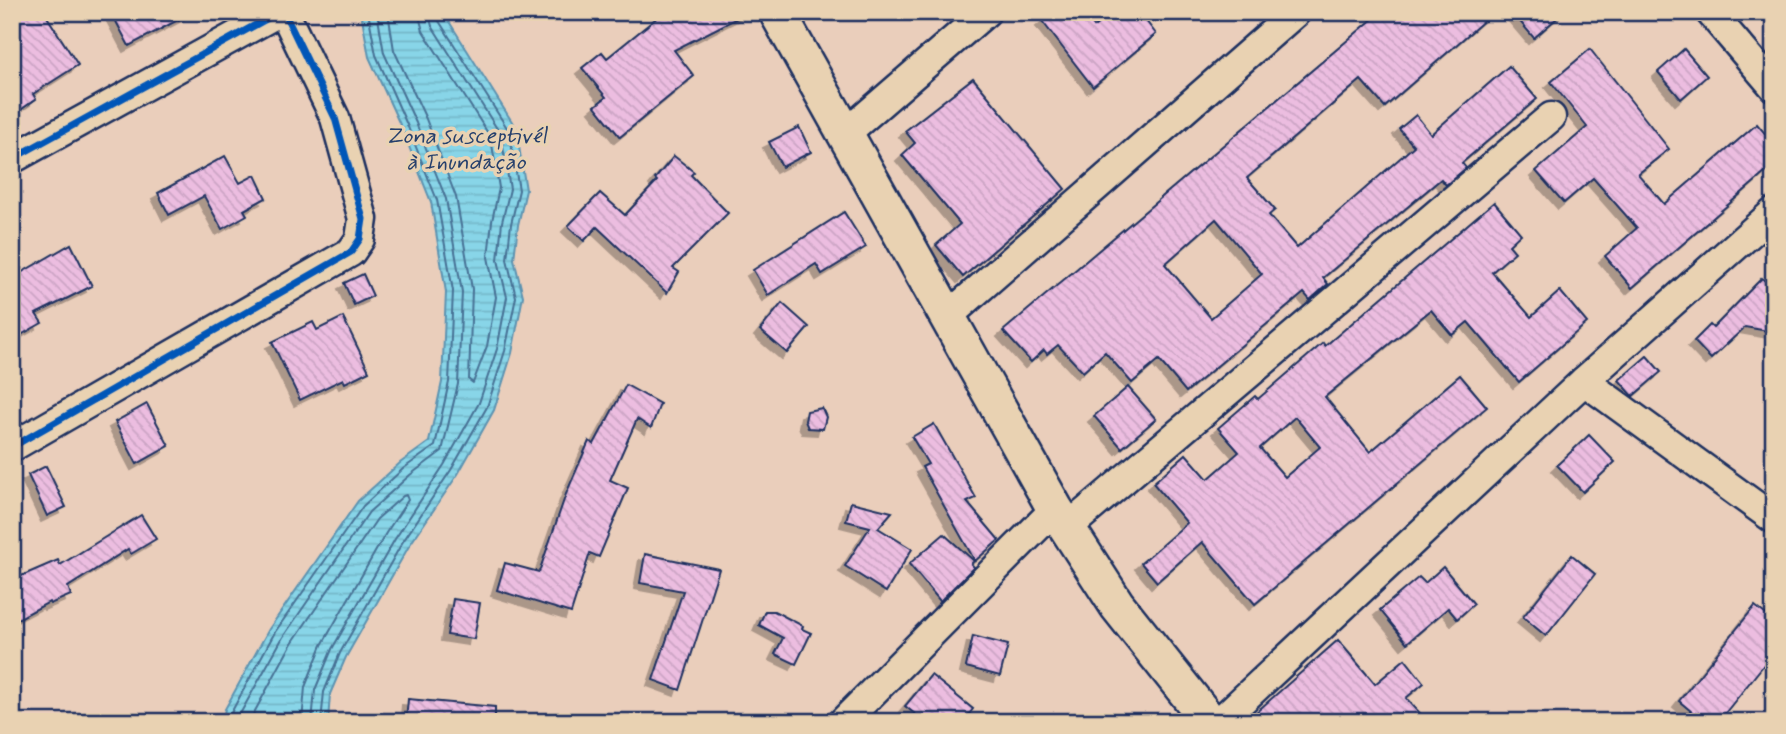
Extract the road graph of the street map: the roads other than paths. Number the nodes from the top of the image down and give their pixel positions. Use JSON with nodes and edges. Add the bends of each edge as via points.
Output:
{"nodes":[{"id":1,"x":282,"y":12,"type":"edge"},
{"id":2,"x":777,"y":12,"type":"edge"},
{"id":3,"x":986,"y":12,"type":"edge"},
{"id":4,"x":1296,"y":12,"type":"edge"},
{"id":5,"x":1710,"y":12,"type":"edge"},
{"id":6,"x":1774,"y":87,"type":"edge"},
{"id":7,"x":1551,"y":117,"type":"dead end"},
{"id":8,"x":845,"y":134,"type":"junction"},
{"id":9,"x":12,"y":159,"type":"edge"},
{"id":10,"x":1774,"y":212,"type":"edge"},
{"id":11,"x":947,"y":317,"type":"junction"},
{"id":12,"x":1584,"y":381,"type":"junction"},
{"id":13,"x":12,"y":447,"type":"edge"},
{"id":14,"x":1061,"y":518,"type":"junction"},
{"id":15,"x":1774,"y":519,"type":"edge"},
{"id":16,"x":843,"y":722,"type":"edge"},
{"id":17,"x":1210,"y":722,"type":"edge"},
{"id":18,"x":1219,"y":722,"type":"edge"}],
"edges":[{"from":1,"to":9,"type":"street"},
{"from":1,"to":13,"type":"street","via":[[335,118],[363,219],[360,239],[351,252]]},
{"from":2,"to":8,"type":"main road"},
{"from":3,"to":8,"type":"street"},
{"from":4,"to":11,"type":"street"},
{"from":5,"to":6,"type":"street"},
{"from":7,"to":14,"type":"street"},
{"from":8,"to":11,"type":"main road"},
{"from":10,"to":12,"type":"street"},
{"from":11,"to":14,"type":"main road"},
{"from":12,"to":15,"type":"street"},
{"from":12,"to":18,"type":"street"},
{"from":14,"to":16,"type":"street"},
{"from":14,"to":17,"type":"main road","via":[[1118,605]]}]}
